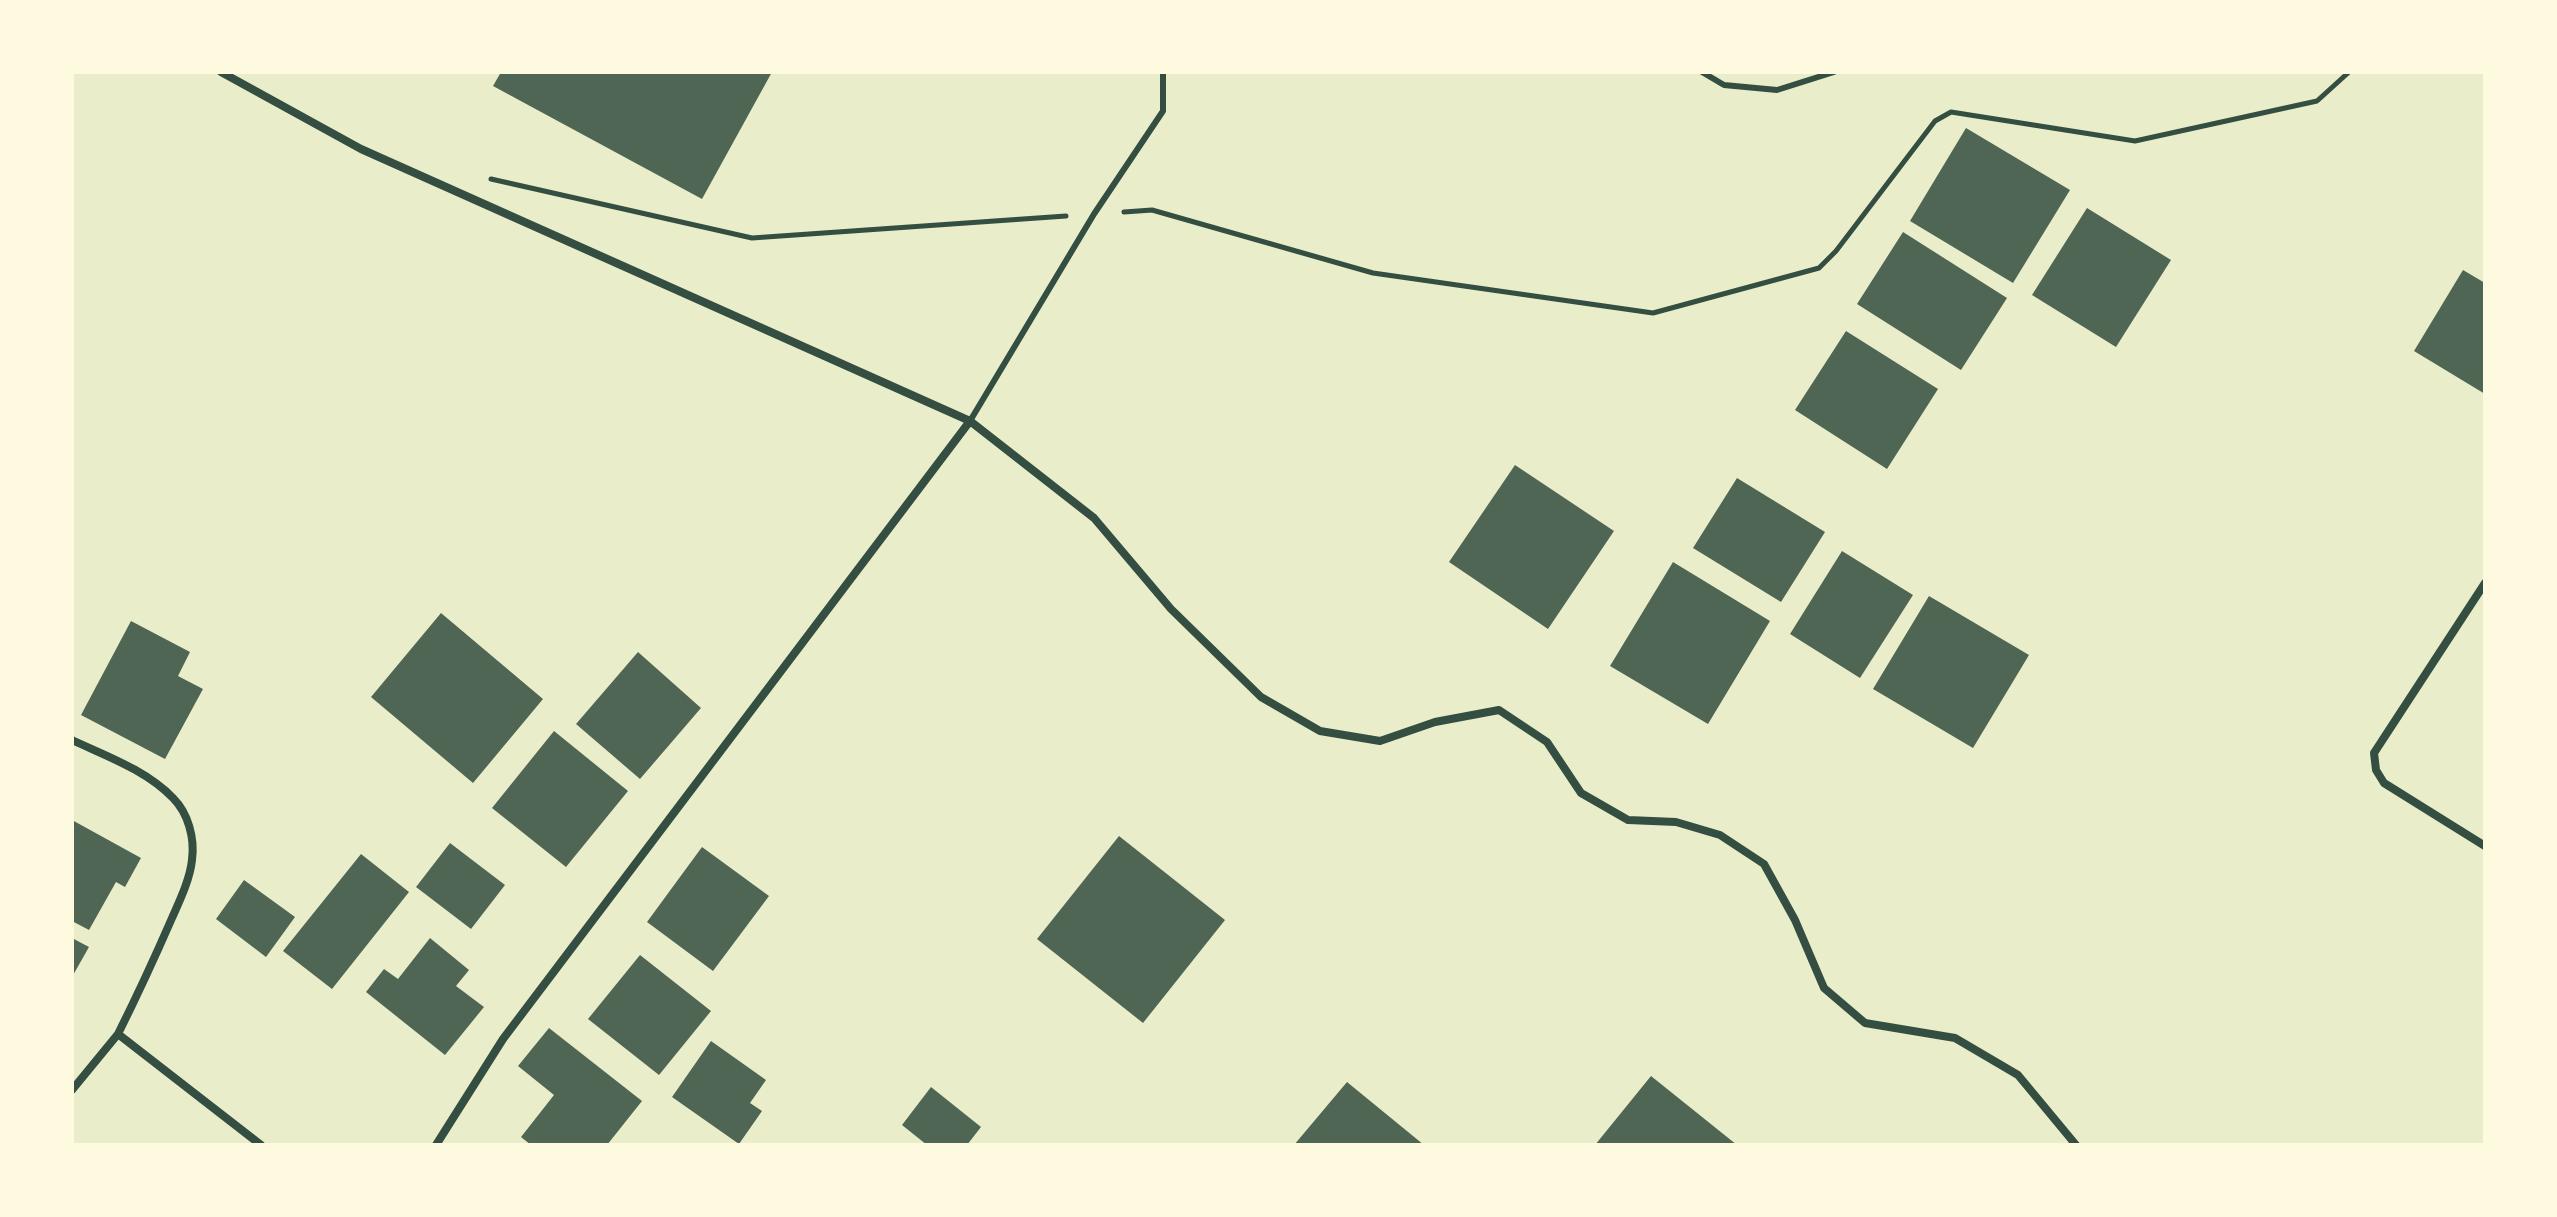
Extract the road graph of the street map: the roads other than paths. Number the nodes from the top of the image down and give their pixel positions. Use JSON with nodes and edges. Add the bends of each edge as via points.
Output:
{"nodes":[{"id":1,"x":221,"y":72,"type":"edge"},
{"id":2,"x":1163,"y":72,"type":"edge"},
{"id":3,"x":1702,"y":72,"type":"edge"},
{"id":4,"x":1834,"y":72,"type":"edge"},
{"id":5,"x":970,"y":421,"type":"junction"},
{"id":6,"x":2485,"y":583,"type":"edge"},
{"id":7,"x":72,"y":740,"type":"edge"},
{"id":8,"x":2485,"y":846,"type":"edge"},
{"id":9,"x":118,"y":1034,"type":"junction"},
{"id":10,"x":72,"y":1090,"type":"edge"},
{"id":11,"x":261,"y":1145,"type":"edge"},
{"id":12,"x":436,"y":1145,"type":"edge"},
{"id":13,"x":2076,"y":1145,"type":"edge"}],
"edges":[{"from":1,"to":5,"type":"street","via":[[361,149]]},
{"from":2,"to":5,"type":"lane","via":[[1163,111],[1094,214]]},
{"from":3,"to":4,"type":"lane","via":[[1724,85],[1777,90]]},
{"from":5,"to":12,"type":"street","via":[[503,1039]]},
{"from":5,"to":13,"type":"street","via":[[1094,518],[1171,609],[1261,697],[1320,731],[1380,741],[1435,722],[1499,710],[1547,742],[1581,793],[1628,820],[1676,822],[1720,835],[1764,864],[1824,988],[1865,1023],[1955,1038],[2018,1075]]},
{"from":6,"to":8,"type":"street","via":[[2374,753],[2384,783]]},
{"from":7,"to":9,"type":"street","via":[[153,781],[185,813],[191,838],[192,860],[182,895]]},
{"from":9,"to":10,"type":"street"},
{"from":9,"to":11,"type":"street"}]}
